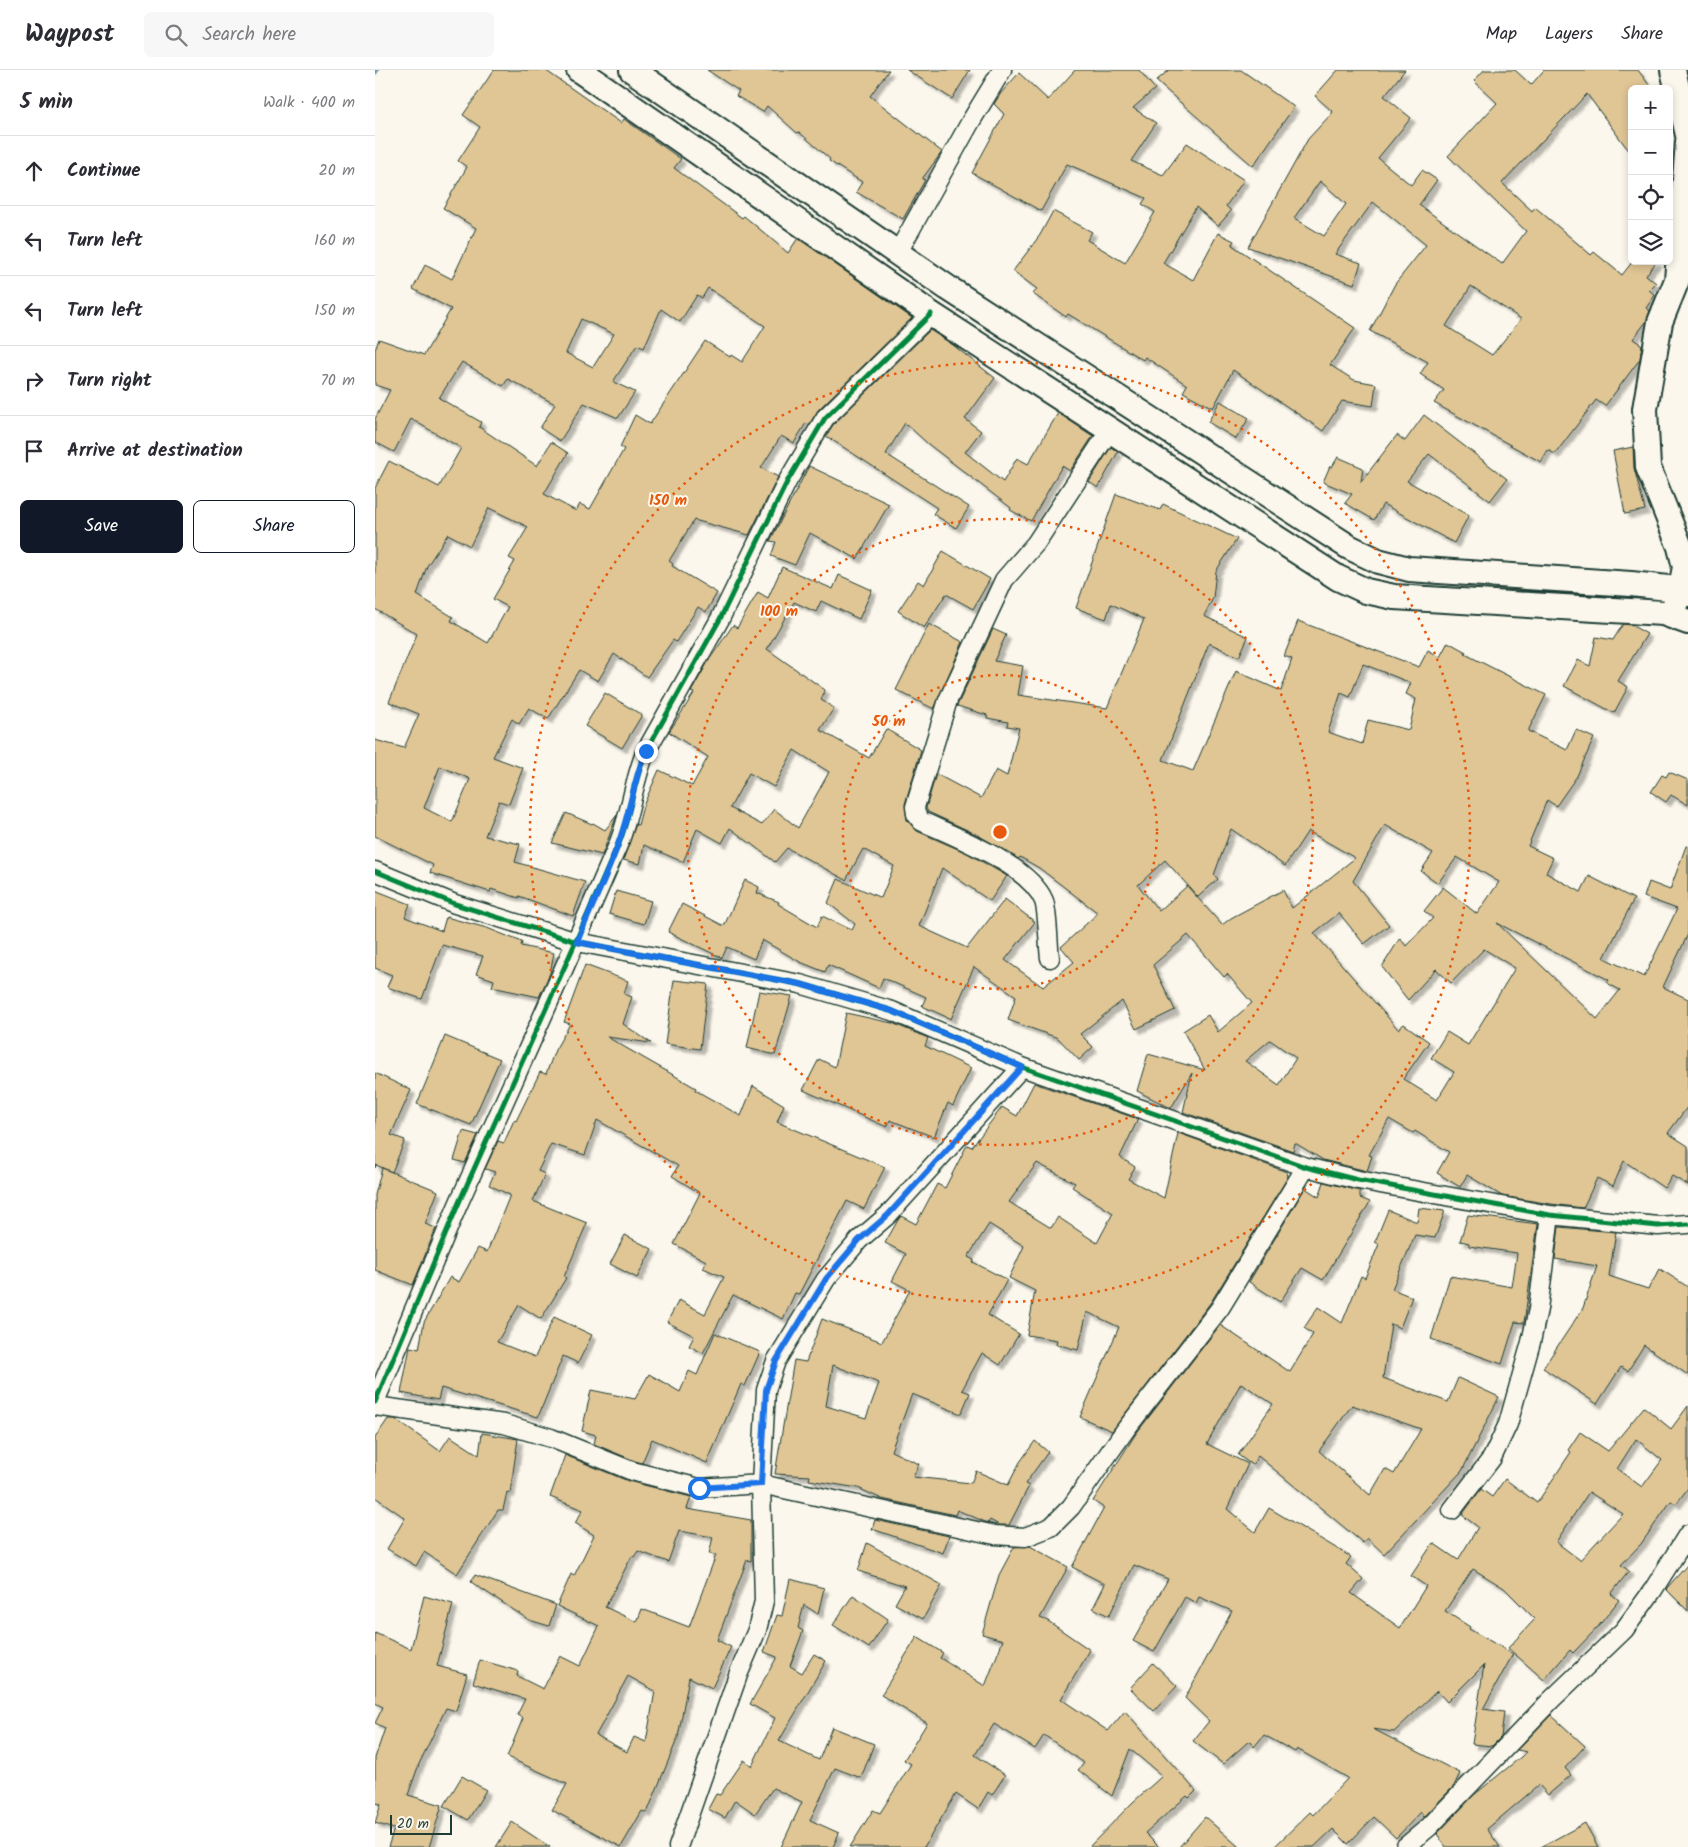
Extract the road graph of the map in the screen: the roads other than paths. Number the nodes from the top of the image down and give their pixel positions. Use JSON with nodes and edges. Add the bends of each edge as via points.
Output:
{"nodes":[{"id":1,"x":579,"y":70,"type":"edge"},
{"id":2,"x":632,"y":70,"type":"edge"},
{"id":3,"x":1002,"y":70,"type":"edge"},
{"id":4,"x":1673,"y":70,"type":"edge"},
{"id":5,"x":1688,"y":135,"type":"edge"},
{"id":6,"x":1688,"y":142,"type":"edge"},
{"id":7,"x":897,"y":254,"type":"junction"},
{"id":8,"x":931,"y":314,"type":"junction"},
{"id":9,"x":1060,"y":362,"type":"junction"},
{"id":10,"x":1044,"y":386,"type":"junction"},
{"id":11,"x":1110,"y":430,"type":"junction"},
{"id":12,"x":1684,"y":593,"type":"edge"},
{"id":13,"x":1679,"y":619,"type":"edge"},
{"id":14,"x":375,"y":870,"type":"edge"},
{"id":15,"x":577,"y":942,"type":"junction"},
{"id":16,"x":1050,"y":958,"type":"dead end"},
{"id":17,"x":1022,"y":1067,"type":"junction"},
{"id":18,"x":1306,"y":1167,"type":"junction"},
{"id":19,"x":1551,"y":1215,"type":"junction"},
{"id":20,"x":1688,"y":1224,"type":"edge"},
{"id":21,"x":376,"y":1396,"type":"edge"},
{"id":22,"x":761,"y":1484,"type":"junction"},
{"id":23,"x":1452,"y":1510,"type":"dead end"},
{"id":24,"x":1688,"y":1534,"type":"edge"},
{"id":25,"x":677,"y":1847,"type":"edge"},
{"id":26,"x":1405,"y":1847,"type":"edge"}],
"edges":[{"from":1,"to":8,"type":"main road"},
{"from":2,"to":7,"type":"main road"},
{"from":3,"to":7,"type":"street"},
{"from":4,"to":5,"type":"main road"},
{"from":6,"to":12,"type":"main road","via":[[1677,280],[1660,322],[1645,409],[1648,467],[1680,547],[1685,567]]},
{"from":7,"to":9,"type":"main road"},
{"from":8,"to":10,"type":"main road"},
{"from":8,"to":15,"type":"street","via":[[825,418],[806,448],[720,619],[646,751],[637,771],[632,803],[621,837]]},
{"from":9,"to":10,"type":"main road"},
{"from":9,"to":12,"type":"main road","via":[[1349,547],[1378,561],[1409,569],[1631,584]]},
{"from":10,"to":11,"type":"main road"},
{"from":11,"to":13,"type":"main road","via":[[1338,578],[1366,591],[1394,597],[1663,613]]},
{"from":11,"to":16,"type":"street","via":[[1037,543],[1004,580],[948,700],[915,807],[921,821],[993,854],[1035,886],[1045,903]]},
{"from":12,"to":13,"type":"main road"},
{"from":14,"to":15,"type":"street","via":[[455,904]]},
{"from":15,"to":17,"type":"street","via":[[800,984],[892,1011]]},
{"from":15,"to":21,"type":"street"},
{"from":17,"to":18,"type":"street"},
{"from":17,"to":22,"type":"street","via":[[826,1279],[776,1361],[766,1390]]},
{"from":18,"to":19,"type":"street","via":[[1357,1180]]},
{"from":18,"to":22,"type":"street","via":[[1220,1308],[1126,1429],[1071,1508],[1051,1527],[1025,1537],[995,1535]]},
{"from":19,"to":20,"type":"street","via":[[1658,1226]]},
{"from":19,"to":23,"type":"street","via":[[1535,1326],[1508,1424],[1492,1458]]},
{"from":21,"to":22,"type":"street","via":[[504,1424],[551,1438],[632,1471],[699,1488]]},
{"from":22,"to":25,"type":"street","via":[[764,1601],[757,1630]]},
{"from":24,"to":26,"type":"street","via":[[1624,1630],[1551,1700],[1429,1827]]}]}
